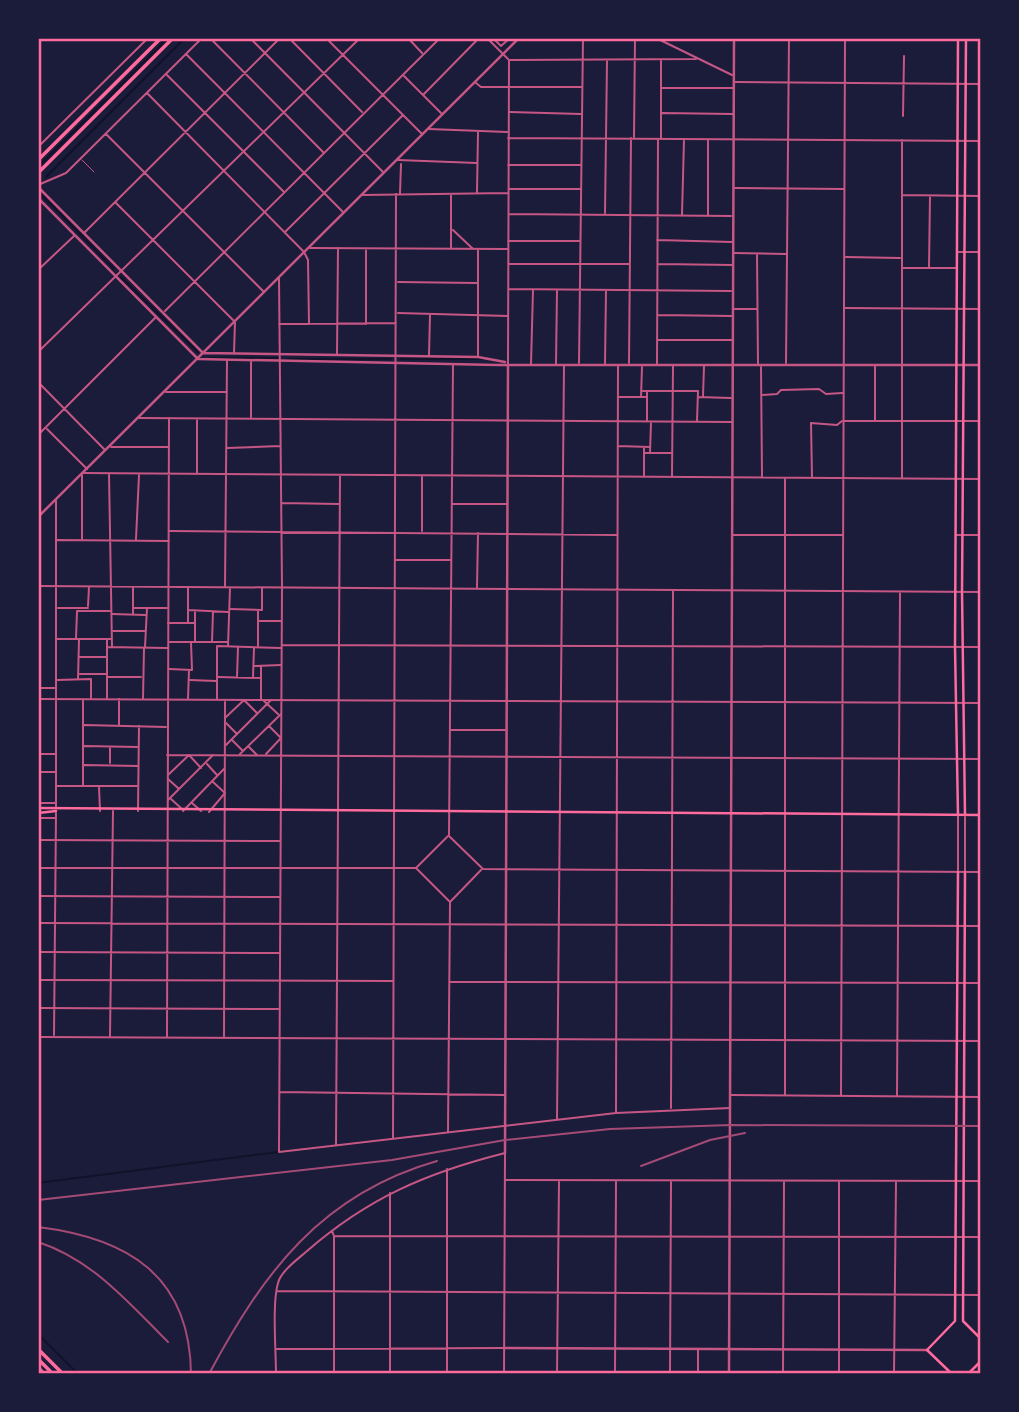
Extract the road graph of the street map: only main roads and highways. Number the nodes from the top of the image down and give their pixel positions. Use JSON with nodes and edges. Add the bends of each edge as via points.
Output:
{"nodes":[{"id":1,"x":161,"y":38,"type":"edge"},
{"id":2,"x":173,"y":38,"type":"edge"},
{"id":3,"x":958,"y":38,"type":"edge"},
{"id":4,"x":965,"y":38,"type":"edge"},
{"id":5,"x":38,"y":160,"type":"edge"},
{"id":6,"x":38,"y":173,"type":"edge"},
{"id":7,"x":38,"y":811,"type":"edge"},
{"id":8,"x":958,"y":815,"type":"junction"},
{"id":9,"x":965,"y":815,"type":"junction"},
{"id":10,"x":981,"y":815,"type":"edge"},
{"id":11,"x":958,"y":872,"type":"road end"},
{"id":12,"x":965,"y":872,"type":"road end"},
{"id":13,"x":955,"y":1321,"type":"junction"},
{"id":14,"x":963,"y":1321,"type":"junction"},
{"id":15,"x":981,"y":1339,"type":"edge"},
{"id":16,"x":38,"y":1349,"type":"edge"},
{"id":17,"x":38,"y":1359,"type":"edge"},
{"id":18,"x":981,"y":1361,"type":"edge"},
{"id":19,"x":38,"y":1367,"type":"edge"},
{"id":20,"x":45,"y":1374,"type":"edge"},
{"id":21,"x":53,"y":1374,"type":"edge"},
{"id":22,"x":63,"y":1374,"type":"edge"},
{"id":23,"x":951,"y":1374,"type":"edge"},
{"id":24,"x":968,"y":1374,"type":"edge"}],
"edges":[{"from":1,"to":5,"type":"main road"},
{"from":2,"to":6,"type":"main road"},
{"from":3,"to":8,"type":"main road"},
{"from":4,"to":9,"type":"main road"},
{"from":7,"to":8,"type":"main road"},
{"from":8,"to":9,"type":"main road"},
{"from":9,"to":10,"type":"main road"},
{"from":11,"to":13,"type":"main road"},
{"from":12,"to":14,"type":"main road"},
{"from":13,"to":14,"type":"main road"},
{"from":13,"to":23,"type":"main road","via":[[927,1350]]},
{"from":14,"to":15,"type":"main road"},
{"from":16,"to":22,"type":"main road"},
{"from":17,"to":21,"type":"main road"},
{"from":18,"to":24,"type":"main road"},
{"from":19,"to":20,"type":"main road"}]}
